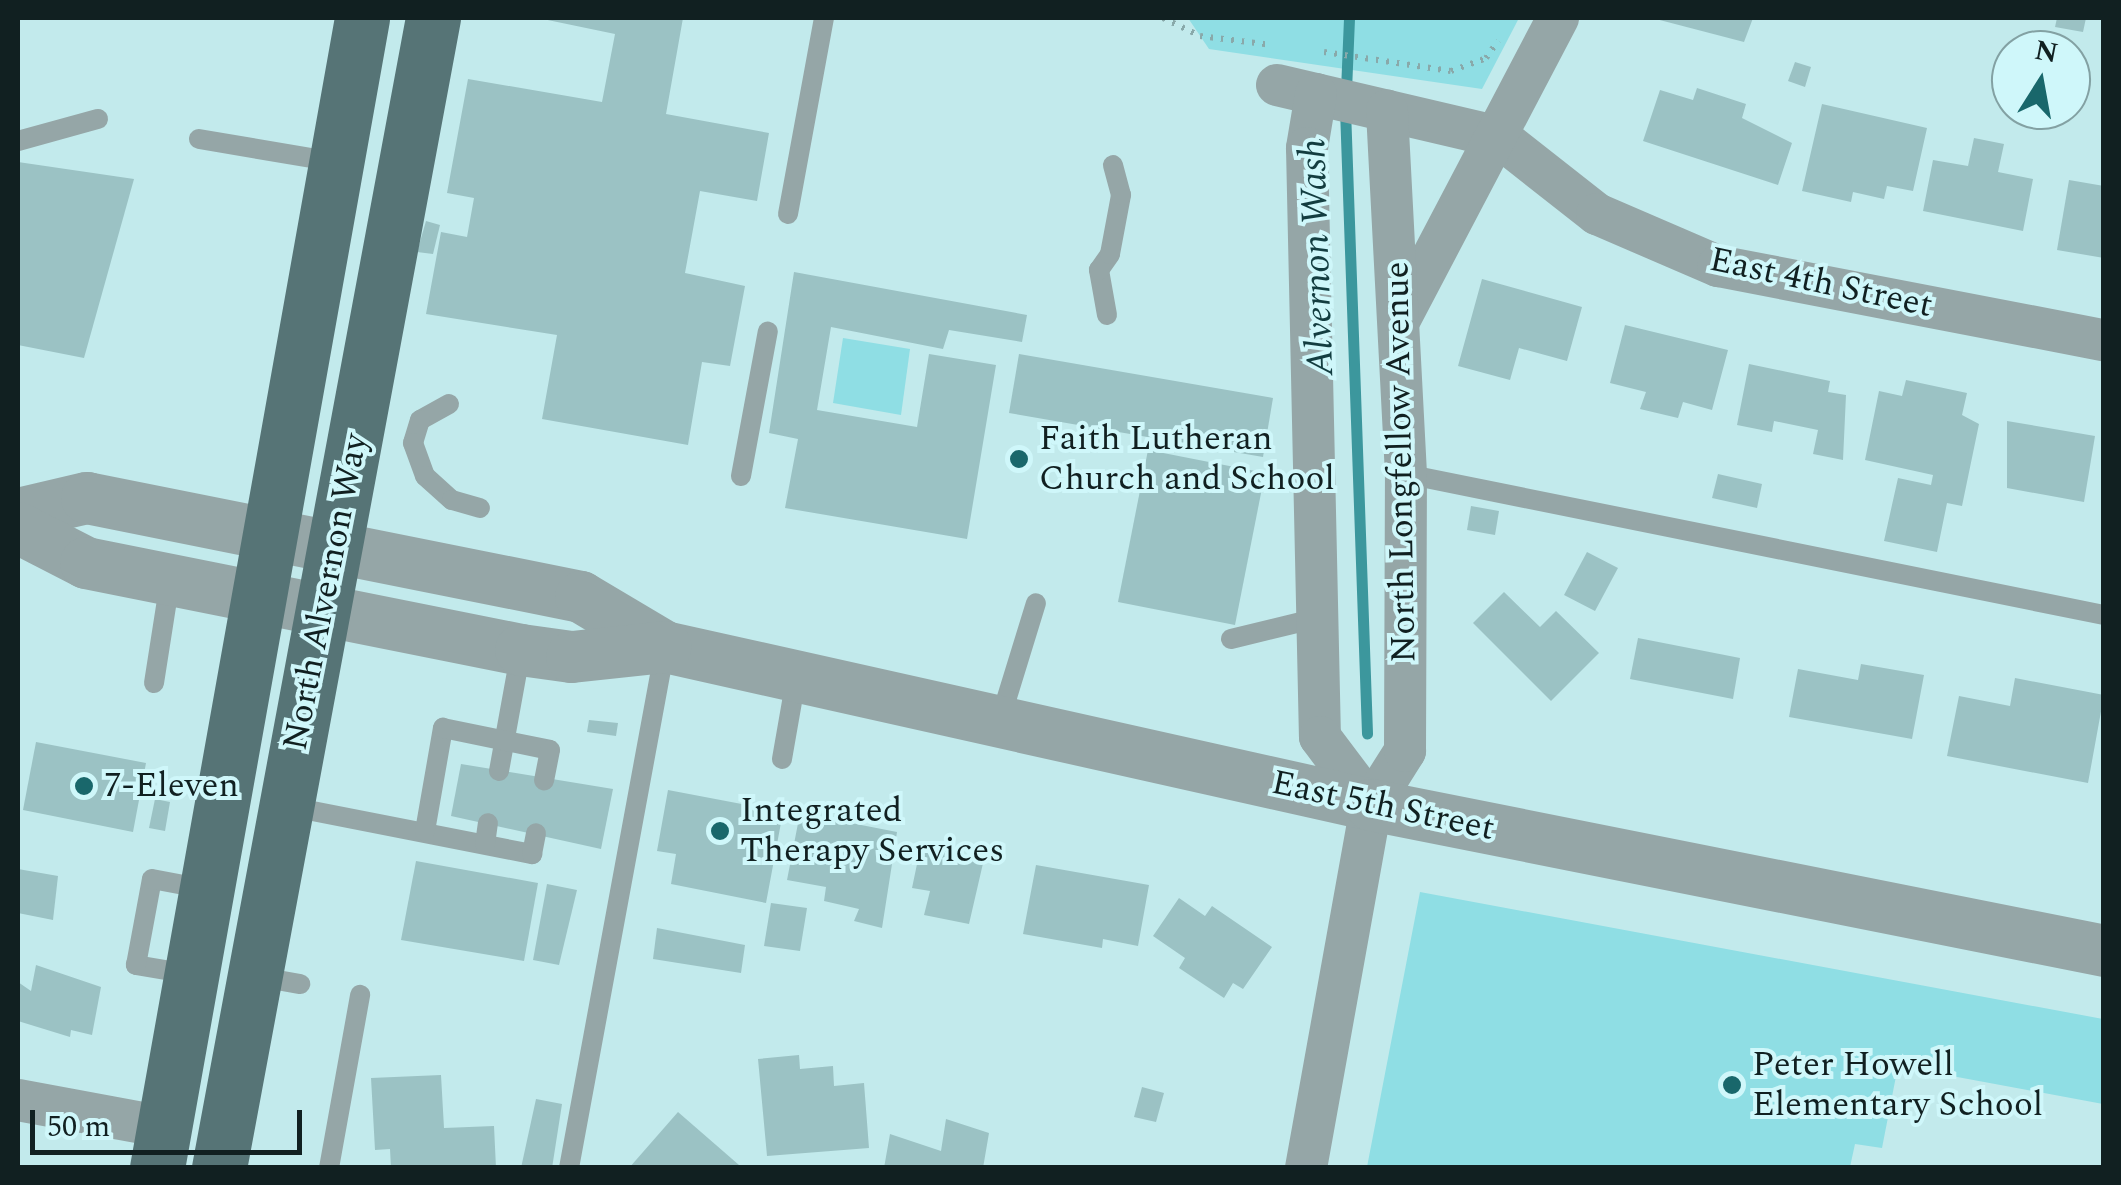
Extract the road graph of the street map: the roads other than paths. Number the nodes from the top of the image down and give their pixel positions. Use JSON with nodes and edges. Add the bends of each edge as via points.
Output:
{"nodes":[{"id":1,"x":362,"y":18,"type":"edge"},
{"id":2,"x":433,"y":18,"type":"edge"},
{"id":3,"x":824,"y":18,"type":"edge"},
{"id":4,"x":1558,"y":18,"type":"edge"},
{"id":5,"x":1387,"y":110,"type":"junction"},
{"id":6,"x":98,"y":119,"type":"dead end"},
{"id":7,"x":1499,"y":137,"type":"junction"},
{"id":8,"x":198,"y":139,"type":"dead end"},
{"id":9,"x":18,"y":141,"type":"edge"},
{"id":10,"x":336,"y":162,"type":"junction"},
{"id":11,"x":1113,"y":165,"type":"dead end"},
{"id":12,"x":788,"y":214,"type":"dead end"},
{"id":13,"x":1107,"y":316,"type":"dead end"},
{"id":14,"x":1400,"y":317,"type":"junction"},
{"id":15,"x":768,"y":332,"type":"dead end"},
{"id":16,"x":2104,"y":340,"type":"edge"},
{"id":17,"x":449,"y":404,"type":"dead end"},
{"id":18,"x":1406,"y":474,"type":"junction"},
{"id":19,"x":740,"y":476,"type":"dead end"},
{"id":20,"x":480,"y":508,"type":"dead end"},
{"id":21,"x":18,"y":514,"type":"edge"},
{"id":22,"x":18,"y":528,"type":"edge"},
{"id":23,"x":268,"y":534,"type":"junction"},
{"id":24,"x":335,"y":546,"type":"junction"},
{"id":25,"x":171,"y":579,"type":"junction"},
{"id":26,"x":256,"y":595,"type":"junction"},
{"id":27,"x":1036,"y":602,"type":"dead end"},
{"id":28,"x":324,"y":610,"type":"junction"},
{"id":29,"x":2104,"y":614,"type":"edge"},
{"id":30,"x":1317,"y":618,"type":"junction"},
{"id":31,"x":1231,"y":639,"type":"dead end"},
{"id":32,"x":665,"y":647,"type":"junction"},
{"id":33,"x":520,"y":650,"type":"junction"},
{"id":34,"x":796,"y":677,"type":"junction"},
{"id":35,"x":154,"y":683,"type":"dead end"},
{"id":36,"x":999,"y":722,"type":"junction"},
{"id":37,"x":505,"y":741,"type":"junction"},
{"id":38,"x":782,"y":759,"type":"dead end"},
{"id":39,"x":498,"y":771,"type":"dead end"},
{"id":40,"x":544,"y":780,"type":"dead end"},
{"id":41,"x":1371,"y":804,"type":"junction"},
{"id":42,"x":285,"y":806,"type":"junction"},
{"id":43,"x":425,"y":831,"type":"junction"},
{"id":44,"x":536,"y":833,"type":"dead end"},
{"id":45,"x":205,"y":889,"type":"junction"},
{"id":46,"x":2104,"y":950,"type":"edge"},
{"id":47,"x":191,"y":974,"type":"junction"},
{"id":48,"x":360,"y":996,"type":"dead end"},
{"id":49,"x":18,"y":1100,"type":"edge"},
{"id":50,"x":160,"y":1148,"type":"edge"},
{"id":51,"x":219,"y":1168,"type":"edge"},
{"id":52,"x":329,"y":1168,"type":"edge"},
{"id":53,"x":568,"y":1168,"type":"edge"},
{"id":54,"x":1306,"y":1168,"type":"edge"}],
"edges":[{"from":1,"to":10,"type":"main road","name":"North Alvernon Way"},
{"from":2,"to":24,"type":"main road","name":"North Alvernon Way"},
{"from":3,"to":12,"type":"lane"},
{"from":4,"to":7,"type":"street"},
{"from":5,"to":7,"type":"street","name":"East 4th Street"},
{"from":5,"to":14,"type":"street","name":"North Longfellow Avenue"},
{"from":5,"to":30,"type":"street","name":"East 4th Street","via":[[1296,76],[1306,148]]},
{"from":6,"to":9,"type":"lane"},
{"from":7,"to":14,"type":"street"},
{"from":7,"to":16,"type":"street","name":"East 4th Street","via":[[1596,214],[1718,266]]},
{"from":8,"to":10,"type":"lane"},
{"from":10,"to":23,"type":"main road","name":"North Alvernon Way"},
{"from":11,"to":13,"type":"lane","via":[[1121,195],[1110,254],[1099,270]]},
{"from":14,"to":18,"type":"street","name":"North Longfellow Avenue"},
{"from":15,"to":19,"type":"lane"},
{"from":17,"to":20,"type":"lane","via":[[420,420],[414,443],[425,476],[452,500]]},
{"from":18,"to":29,"type":"lane"},
{"from":18,"to":41,"type":"street","name":"North Longfellow Avenue","via":[[1405,752]]},
{"from":21,"to":23,"type":"street","name":"East 5th Street","via":[[87,498]]},
{"from":22,"to":25,"type":"street","name":"East 5th Street","via":[[86,563]]},
{"from":23,"to":24,"type":"street","name":"East 5th Street"},
{"from":23,"to":26,"type":"main road","name":"North Alvernon Way"},
{"from":24,"to":28,"type":"main road","name":"North Alvernon Way"},
{"from":24,"to":32,"type":"street","name":"East 5th Street","via":[[581,598]]},
{"from":25,"to":26,"type":"street","name":"East 5th Street"},
{"from":25,"to":35,"type":"lane"},
{"from":26,"to":28,"type":"street","name":"East 5th Street"},
{"from":26,"to":45,"type":"main road","name":"North Alvernon Way"},
{"from":27,"to":36,"type":"lane"},
{"from":28,"to":33,"type":"street","name":"East 5th Street"},
{"from":28,"to":42,"type":"main road","name":"North Alvernon Way"},
{"from":30,"to":31,"type":"lane"},
{"from":30,"to":41,"type":"street","via":[[1320,737]]},
{"from":32,"to":33,"type":"street","name":"East 5th Street","via":[[572,657]]},
{"from":32,"to":34,"type":"street","name":"East 5th Street"},
{"from":32,"to":53,"type":"lane"},
{"from":33,"to":37,"type":"lane"},
{"from":34,"to":36,"type":"street","name":"East 5th Street"},
{"from":34,"to":38,"type":"lane"},
{"from":36,"to":41,"type":"street","name":"East 5th Street"},
{"from":37,"to":39,"type":"lane"},
{"from":37,"to":40,"type":"lane","via":[[550,750]]},
{"from":37,"to":43,"type":"lane","via":[[443,728]]},
{"from":41,"to":46,"type":"street","name":"East 5th Street"},
{"from":41,"to":54,"type":"street","name":"North Longfellow Avenue"},
{"from":42,"to":43,"type":"lane"},
{"from":42,"to":51,"type":"main road","name":"North Alvernon Way","via":[[276,980]]},
{"from":43,"to":44,"type":"lane","via":[[486,834],[532,854]]},
{"from":45,"to":47,"type":"main road","name":"North Alvernon Way"},
{"from":45,"to":47,"type":"lane","via":[[152,879],[136,965]]},
{"from":47,"to":50,"type":"main road","name":"North Alvernon Way"},
{"from":48,"to":52,"type":"lane"},
{"from":49,"to":50,"type":"street"}]}
